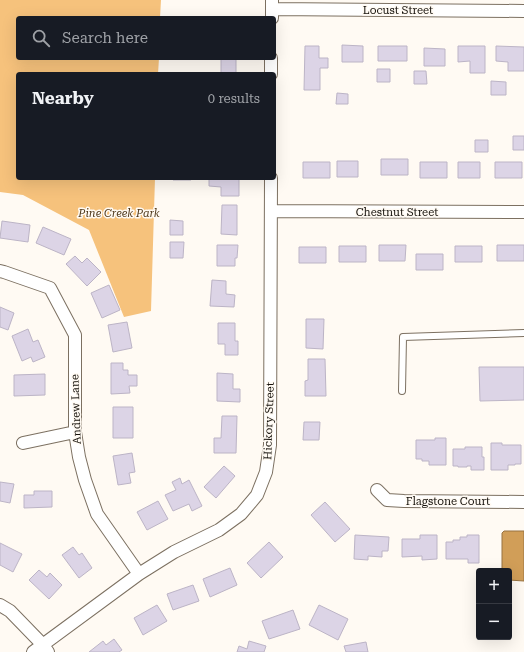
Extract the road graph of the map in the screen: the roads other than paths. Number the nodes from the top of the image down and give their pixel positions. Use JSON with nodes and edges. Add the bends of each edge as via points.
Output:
{"nodes":[{"id":1,"x":272,"y":9,"type":"edge"},
{"id":2,"x":524,"y":11,"type":"edge"},
{"id":3,"x":272,"y":60,"type":"edge"},
{"id":4,"x":271,"y":72,"type":"edge"},
{"id":5,"x":271,"y":180,"type":"edge"},
{"id":6,"x":271,"y":211,"type":"junction"},
{"id":7,"x":524,"y":212,"type":"edge"},
{"id":8,"x":0,"y":271,"type":"edge"},
{"id":9,"x":524,"y":333,"type":"edge"},
{"id":10,"x":402,"y":391,"type":"dead end"},
{"id":11,"x":75,"y":432,"type":"junction"},
{"id":12,"x":23,"y":443,"type":"dead end"},
{"id":13,"x":377,"y":490,"type":"dead end"},
{"id":14,"x":524,"y":502,"type":"edge"},
{"id":15,"x":139,"y":574,"type":"junction"},
{"id":16,"x":0,"y":605,"type":"edge"},
{"id":17,"x":41,"y":650,"type":"edge"}],
"edges":[{"from":1,"to":2,"type":"street","name":"Locust Street"},
{"from":3,"to":4,"type":"street"},
{"from":5,"to":6,"type":"street","name":"Hickory Street"},
{"from":6,"to":7,"type":"street","name":"Chestnut Street"},
{"from":6,"to":15,"type":"street","name":"Hickory Street","via":[[270,445],[266,472],[257,495],[241,514],[219,530],[174,552]]},
{"from":8,"to":11,"type":"street","name":"Andrew Lane","via":[[50,288],[75,335]]},
{"from":9,"to":10,"type":"lane","via":[[403,337]]},
{"from":11,"to":12,"type":"street"},
{"from":11,"to":15,"type":"street","name":"Andrew Lane","via":[[83,472],[97,514]]},
{"from":13,"to":14,"type":"street","name":"Flagstone Court","via":[[387,500],[404,502]]},
{"from":15,"to":17,"type":"street","name":"Hickory Street"},
{"from":16,"to":17,"type":"street","via":[[10,611]]}]}
